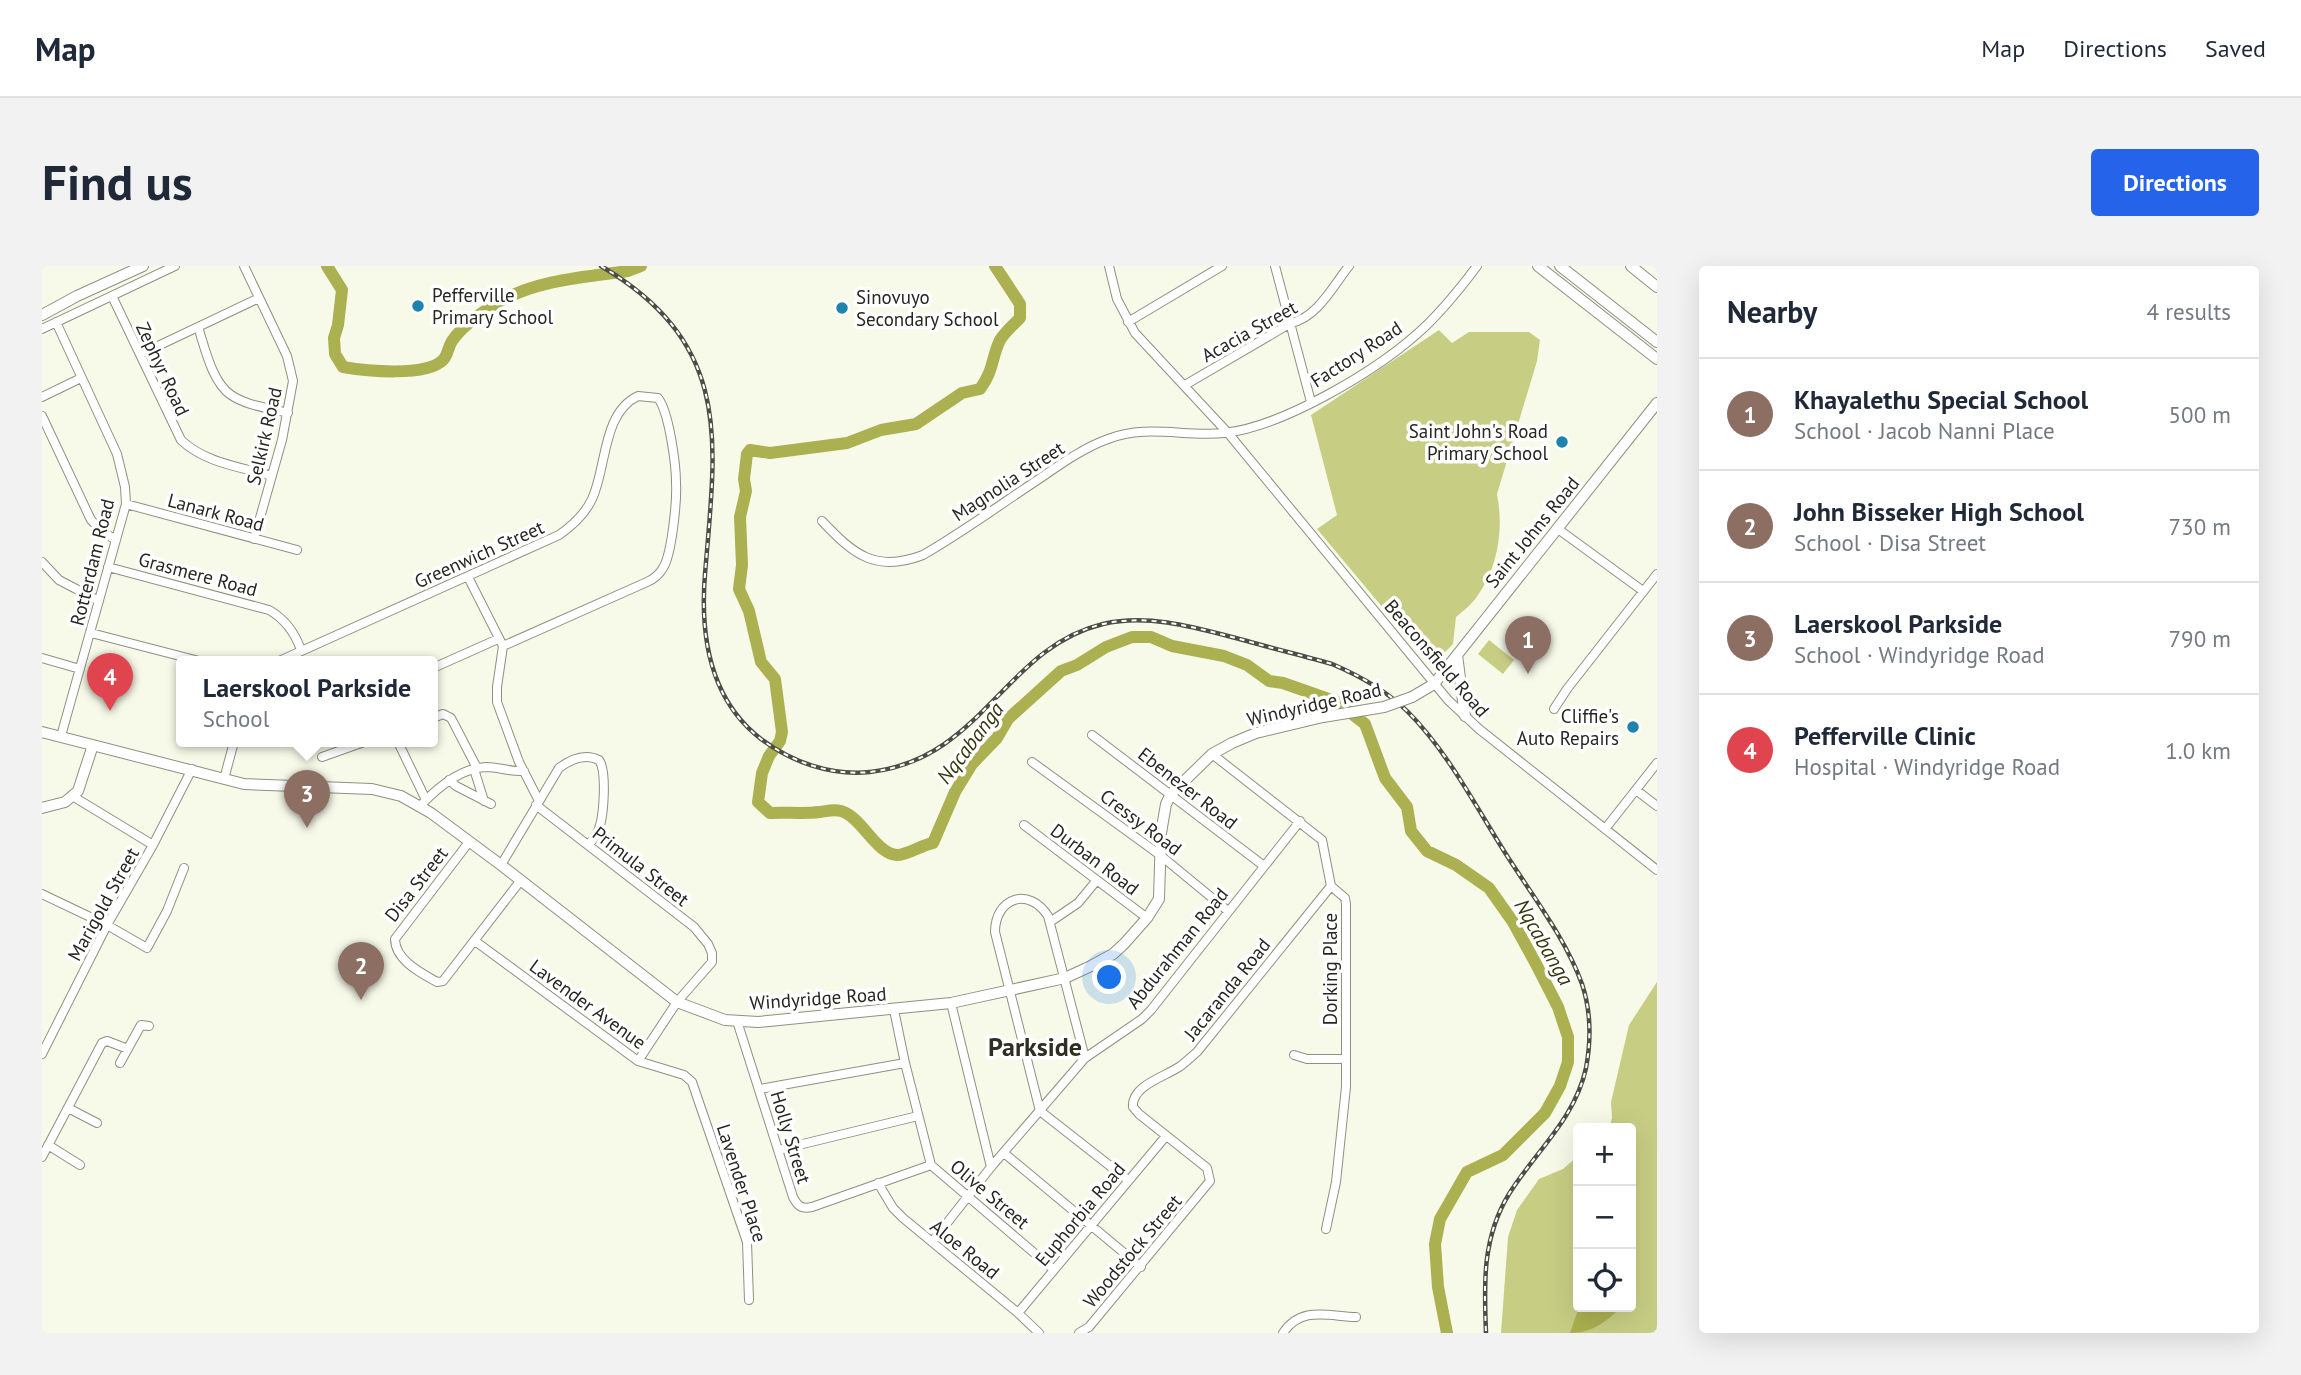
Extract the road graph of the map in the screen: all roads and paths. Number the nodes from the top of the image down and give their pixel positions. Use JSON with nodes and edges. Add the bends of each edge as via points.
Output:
{"nodes":[{"id":1,"x":143,"y":266,"type":"edge"},
{"id":2,"x":175,"y":266,"type":"edge"},
{"id":3,"x":244,"y":266,"type":"edge"},
{"id":4,"x":1109,"y":266,"type":"edge"},
{"id":5,"x":1222,"y":266,"type":"edge"},
{"id":6,"x":1275,"y":266,"type":"edge"},
{"id":7,"x":1349,"y":266,"type":"edge"},
{"id":8,"x":1477,"y":266,"type":"edge"},
{"id":9,"x":1538,"y":266,"type":"edge"},
{"id":10,"x":1560,"y":266,"type":"edge"},
{"id":11,"x":1631,"y":266,"type":"edge"},
{"id":12,"x":1657,"y":287,"type":"edge"},
{"id":13,"x":112,"y":296,"type":"junction"},
{"id":14,"x":259,"y":298,"type":"junction"},
{"id":15,"x":42,"y":315,"type":"edge"},
{"id":16,"x":56,"y":322,"type":"junction"},
{"id":17,"x":1128,"y":322,"type":"junction"},
{"id":18,"x":1291,"y":323,"type":"junction"},
{"id":19,"x":198,"y":327,"type":"junction"},
{"id":20,"x":42,"y":329,"type":"edge"},
{"id":21,"x":1657,"y":342,"type":"edge"},
{"id":22,"x":141,"y":354,"type":"junction"},
{"id":23,"x":1657,"y":359,"type":"edge"},
{"id":24,"x":81,"y":378,"type":"junction"},
{"id":25,"x":1185,"y":385,"type":"junction"},
{"id":26,"x":42,"y":397,"type":"edge"},
{"id":27,"x":1311,"y":402,"type":"junction"},
{"id":28,"x":1657,"y":403,"type":"edge"},
{"id":29,"x":288,"y":413,"type":"junction"},
{"id":30,"x":42,"y":416,"type":"edge"},
{"id":31,"x":1228,"y":433,"type":"junction"},
{"id":32,"x":272,"y":475,"type":"junction"},
{"id":33,"x":126,"y":504,"type":"junction"},
{"id":34,"x":822,"y":521,"type":"dead end"},
{"id":35,"x":1558,"y":530,"type":"junction"},
{"id":36,"x":254,"y":538,"type":"junction"},
{"id":37,"x":116,"y":540,"type":"junction"},
{"id":38,"x":298,"y":550,"type":"dead end"},
{"id":39,"x":42,"y":562,"type":"edge"},
{"id":40,"x":108,"y":567,"type":"junction"},
{"id":41,"x":1657,"y":574,"type":"edge"},
{"id":42,"x":468,"y":577,"type":"junction"},
{"id":43,"x":1643,"y":591,"type":"junction"},
{"id":44,"x":99,"y":601,"type":"junction"},
{"id":45,"x":91,"y":633,"type":"junction"},
{"id":46,"x":500,"y":642,"type":"junction"},
{"id":47,"x":301,"y":650,"type":"junction"},
{"id":48,"x":1457,"y":655,"type":"junction"},
{"id":49,"x":180,"y":656,"type":"edge"},
{"id":50,"x":289,"y":656,"type":"edge"},
{"id":51,"x":42,"y":658,"type":"edge"},
{"id":52,"x":438,"y":666,"type":"edge"},
{"id":53,"x":80,"y":669,"type":"junction"},
{"id":54,"x":1434,"y":684,"type":"junction"},
{"id":55,"x":1553,"y":709,"type":"dead end"},
{"id":56,"x":438,"y":716,"type":"edge"},
{"id":57,"x":1465,"y":716,"type":"junction"},
{"id":58,"x":42,"y":732,"type":"edge"},
{"id":59,"x":1092,"y":735,"type":"dead end"},
{"id":60,"x":61,"y":736,"type":"junction"},
{"id":61,"x":93,"y":745,"type":"junction"},
{"id":62,"x":233,"y":747,"type":"edge"},
{"id":63,"x":350,"y":747,"type":"edge"},
{"id":64,"x":400,"y":747,"type":"edge"},
{"id":65,"x":1212,"y":754,"type":"junction"},
{"id":66,"x":322,"y":757,"type":"dead end"},
{"id":67,"x":1032,"y":762,"type":"dead end"},
{"id":68,"x":1657,"y":763,"type":"edge"},
{"id":69,"x":192,"y":769,"type":"junction"},
{"id":70,"x":476,"y":769,"type":"junction"},
{"id":71,"x":524,"y":771,"type":"junction"},
{"id":72,"x":223,"y":779,"type":"junction"},
{"id":73,"x":449,"y":780,"type":"junction"},
{"id":74,"x":1636,"y":790,"type":"junction"},
{"id":75,"x":1171,"y":794,"type":"junction"},
{"id":76,"x":74,"y":797,"type":"junction"},
{"id":77,"x":423,"y":803,"type":"junction"},
{"id":78,"x":538,"y":803,"type":"junction"},
{"id":79,"x":1657,"y":806,"type":"edge"},
{"id":80,"x":42,"y":808,"type":"edge"},
{"id":81,"x":1300,"y":821,"type":"junction"},
{"id":82,"x":1024,"y":825,"type":"dead end"},
{"id":83,"x":1605,"y":829,"type":"junction"},
{"id":84,"x":469,"y":842,"type":"junction"},
{"id":85,"x":589,"y":844,"type":"junction"},
{"id":86,"x":153,"y":845,"type":"junction"},
{"id":87,"x":1160,"y":855,"type":"junction"},
{"id":88,"x":501,"y":865,"type":"junction"},
{"id":89,"x":1264,"y":866,"type":"junction"},
{"id":90,"x":184,"y":868,"type":"dead end"},
{"id":91,"x":1657,"y":870,"type":"edge"},
{"id":92,"x":521,"y":880,"type":"junction"},
{"id":93,"x":1097,"y":880,"type":"junction"},
{"id":94,"x":1331,"y":886,"type":"junction"},
{"id":95,"x":43,"y":897,"type":"edge"},
{"id":96,"x":1228,"y":911,"type":"junction"},
{"id":97,"x":1147,"y":918,"type":"junction"},
{"id":98,"x":1050,"y":922,"type":"junction"},
{"id":99,"x":107,"y":925,"type":"junction"},
{"id":100,"x":475,"y":941,"type":"junction"},
{"id":101,"x":1065,"y":978,"type":"junction"},
{"id":102,"x":1009,"y":992,"type":"junction"},
{"id":103,"x":677,"y":1002,"type":"junction"},
{"id":104,"x":951,"y":1003,"type":"junction"},
{"id":105,"x":894,"y":1010,"type":"junction"},
{"id":106,"x":737,"y":1021,"type":"junction"},
{"id":107,"x":149,"y":1026,"type":"dead end"},
{"id":108,"x":128,"y":1049,"type":"junction"},
{"id":109,"x":42,"y":1054,"type":"edge"},
{"id":110,"x":1294,"y":1055,"type":"dead end"},
{"id":111,"x":1085,"y":1058,"type":"junction"},
{"id":112,"x":1346,"y":1059,"type":"junction"},
{"id":113,"x":638,"y":1061,"type":"junction"},
{"id":114,"x":120,"y":1063,"type":"dead end"},
{"id":115,"x":905,"y":1063,"type":"junction"},
{"id":116,"x":689,"y":1079,"type":"joint"},
{"id":117,"x":760,"y":1089,"type":"junction"},
{"id":118,"x":68,"y":1108,"type":"junction"},
{"id":119,"x":1041,"y":1111,"type":"junction"},
{"id":120,"x":918,"y":1116,"type":"junction"},
{"id":121,"x":97,"y":1123,"type":"dead end"},
{"id":122,"x":1166,"y":1136,"type":"junction"},
{"id":123,"x":48,"y":1145,"type":"junction"},
{"id":124,"x":778,"y":1150,"type":"junction"},
{"id":125,"x":1004,"y":1153,"type":"junction"},
{"id":126,"x":42,"y":1157,"type":"edge"},
{"id":127,"x":79,"y":1165,"type":"dead end"},
{"id":128,"x":931,"y":1165,"type":"junction"},
{"id":129,"x":991,"y":1167,"type":"junction"},
{"id":130,"x":1128,"y":1180,"type":"junction"},
{"id":131,"x":877,"y":1183,"type":"junction"},
{"id":132,"x":968,"y":1196,"type":"junction"},
{"id":133,"x":1091,"y":1225,"type":"junction"},
{"id":134,"x":1326,"y":1229,"type":"dead end"},
{"id":135,"x":932,"y":1242,"type":"junction"},
{"id":136,"x":1141,"y":1266,"type":"junction"},
{"id":137,"x":1053,"y":1269,"type":"junction"},
{"id":138,"x":749,"y":1300,"type":"dead end"},
{"id":139,"x":1018,"y":1313,"type":"junction"},
{"id":140,"x":1356,"y":1318,"type":"dead end"},
{"id":141,"x":1039,"y":1333,"type":"edge"},
{"id":142,"x":1079,"y":1333,"type":"edge"},
{"id":143,"x":1283,"y":1333,"type":"edge"}],
"edges":[{"from":1,"to":15,"type":"street"},
{"from":2,"to":13,"type":"street"},
{"from":3,"to":14,"type":"street","name":"Selkirk Road"},
{"from":4,"to":17,"type":"street","name":"Beaconsfield Road"},
{"from":5,"to":17,"type":"street"},
{"from":6,"to":18,"type":"street"},
{"from":7,"to":18,"type":"street","name":"Acacia Street","via":[[1309,316]]},
{"from":8,"to":27,"type":"street","name":"Factory Road","via":[[1418,334]]},
{"from":9,"to":23,"type":"street"},
{"from":10,"to":21,"type":"street"},
{"from":11,"to":12,"type":"street"},
{"from":13,"to":16,"type":"street"},
{"from":13,"to":22,"type":"street","name":"Zephyr Road"},
{"from":14,"to":19,"type":"street"},
{"from":14,"to":29,"type":"street","name":"Selkirk Road","via":[[290,363],[293,381]]},
{"from":16,"to":20,"type":"street"},
{"from":16,"to":24,"type":"street","name":"Rotterdam Road"},
{"from":17,"to":25,"type":"street","name":"Beaconsfield Road"},
{"from":18,"to":25,"type":"street","name":"Acacia Street"},
{"from":18,"to":27,"type":"street"},
{"from":19,"to":22,"type":"street"},
{"from":19,"to":29,"type":"street","via":[[223,388],[239,399]]},
{"from":22,"to":32,"type":"street","name":"Zephyr Road","via":[[175,432],[188,447],[211,459]]},
{"from":24,"to":26,"type":"street"},
{"from":24,"to":33,"type":"street","name":"Rotterdam Road","via":[[117,454]]},
{"from":25,"to":31,"type":"street","name":"Beaconsfield Road"},
{"from":27,"to":31,"type":"street","name":"Factory Road"},
{"from":28,"to":35,"type":"street","name":"Saint Johns Road"},
{"from":29,"to":32,"type":"street","name":"Selkirk Road"},
{"from":30,"to":37,"type":"street","via":[[91,520]]},
{"from":31,"to":34,"type":"street","name":"Magnolia Street","via":[[1142,431],[1111,437],[1062,463],[934,549],[901,562],[879,562],[858,554]]},
{"from":31,"to":54,"type":"street","name":"Beaconsfield Road"},
{"from":32,"to":36,"type":"street","name":"Selkirk Road"},
{"from":33,"to":36,"type":"street","name":"Lanark Road"},
{"from":33,"to":37,"type":"street","name":"Rotterdam Road"},
{"from":35,"to":43,"type":"street"},
{"from":35,"to":48,"type":"street","name":"Saint Johns Road"},
{"from":36,"to":38,"type":"street","name":"Lanark Road"},
{"from":37,"to":40,"type":"street","name":"Rotterdam Road"},
{"from":39,"to":44,"type":"street","via":[[59,580]]},
{"from":40,"to":44,"type":"street","name":"Rotterdam Road"},
{"from":40,"to":47,"type":"street","name":"Grasmere Road","via":[[269,610],[287,625]]},
{"from":41,"to":43,"type":"street"},
{"from":42,"to":46,"type":"street"},
{"from":42,"to":46,"type":"street","name":"Greenwich Street","via":[[568,529],[591,501],[614,423],[624,407],[633,398],[658,398],[665,412],[676,482],[664,568],[647,582]]},
{"from":42,"to":47,"type":"street","name":"Greenwich Street"},
{"from":43,"to":55,"type":"street"},
{"from":44,"to":45,"type":"street","name":"Rotterdam Road"},
{"from":45,"to":49,"type":"street"},
{"from":45,"to":53,"type":"street","name":"Rotterdam Road"},
{"from":46,"to":52,"type":"street"},
{"from":46,"to":71,"type":"street","via":[[497,702]]},
{"from":47,"to":50,"type":"street","name":"Greenwich Street"},
{"from":48,"to":54,"type":"street","name":"Saint Johns Road"},
{"from":48,"to":57,"type":"street"},
{"from":51,"to":53,"type":"street"},
{"from":53,"to":60,"type":"street","name":"Rotterdam Road"},
{"from":54,"to":57,"type":"street","name":"Beaconsfield Road"},
{"from":54,"to":65,"type":"street","name":"Windyridge Road","bridge":true,"via":[[1384,707],[1256,733]]},
{"from":56,"to":70,"type":"street","via":[[452,718]]},
{"from":57,"to":83,"type":"street","name":"Beaconsfield Road"},
{"from":58,"to":60,"type":"street","name":"Windyridge Road"},
{"from":59,"to":75,"type":"street","name":"Ebenezer Road"},
{"from":60,"to":61,"type":"street","name":"Windyridge Road"},
{"from":61,"to":69,"type":"street","name":"Windyridge Road"},
{"from":61,"to":76,"type":"street"},
{"from":62,"to":72,"type":"street"},
{"from":63,"to":66,"type":"street"},
{"from":64,"to":77,"type":"street"},
{"from":65,"to":75,"type":"street","name":"Windyridge Road"},
{"from":65,"to":81,"type":"street","name":"Dorking Place"},
{"from":67,"to":87,"type":"street","name":"Cressy Road"},
{"from":68,"to":74,"type":"street"},
{"from":69,"to":72,"type":"street","name":"Windyridge Road"},
{"from":69,"to":86,"type":"street","name":"Marigold Street"},
{"from":70,"to":71,"type":"street"},
{"from":70,"to":73,"type":"street"},
{"from":70,"to":73,"type":"street","via":[[487,802]]},
{"from":71,"to":78,"type":"street"},
{"from":72,"to":77,"type":"street","name":"Windyridge Road","via":[[262,786],[372,789]]},
{"from":73,"to":77,"type":"street"},
{"from":74,"to":79,"type":"street"},
{"from":74,"to":83,"type":"street"},
{"from":75,"to":87,"type":"street","name":"Windyridge Road"},
{"from":75,"to":89,"type":"street","name":"Ebenezer Road"},
{"from":76,"to":80,"type":"street"},
{"from":76,"to":86,"type":"street"},
{"from":77,"to":84,"type":"street","name":"Windyridge Road"},
{"from":78,"to":85,"type":"street","name":"Primula Street"},
{"from":78,"to":85,"type":"street","via":[[552,776],[565,763],[584,757],[599,760],[602,812],[597,835]]},
{"from":78,"to":88,"type":"street"},
{"from":81,"to":89,"type":"street","name":"Abdurahman Road"},
{"from":81,"to":94,"type":"street","name":"Dorking Place","via":[[1322,840]]},
{"from":82,"to":93,"type":"street","name":"Durban Road"},
{"from":83,"to":91,"type":"street","name":"Beaconsfield Road"},
{"from":84,"to":88,"type":"street","name":"Windyridge Road"},
{"from":84,"to":100,"type":"street","name":"Disa Street","via":[[395,939],[401,958],[437,982],[443,981]]},
{"from":85,"to":103,"type":"street","name":"Primula Street","via":[[694,927],[708,944],[712,962]]},
{"from":86,"to":99,"type":"street","name":"Marigold Street"},
{"from":87,"to":96,"type":"street","name":"Cressy Road"},
{"from":87,"to":97,"type":"street","name":"Windyridge Road","via":[[1159,899]]},
{"from":88,"to":92,"type":"street","name":"Windyridge Road"},
{"from":89,"to":96,"type":"street","name":"Abdurahman Road"},
{"from":90,"to":99,"type":"street","via":[[147,948]]},
{"from":92,"to":100,"type":"street"},
{"from":92,"to":103,"type":"street","name":"Windyridge Road"},
{"from":93,"to":97,"type":"street","name":"Durban Road"},
{"from":93,"to":98,"type":"street","via":[[1078,903]]},
{"from":94,"to":112,"type":"street","name":"Dorking Place","via":[[1346,904]]},
{"from":94,"to":122,"type":"street","name":"Jacaranda Road","via":[[1197,1052],[1134,1098],[1133,1107]]},
{"from":95,"to":99,"type":"street"},
{"from":96,"to":111,"type":"street","name":"Abdurahman Road","via":[[1151,1010]]},
{"from":97,"to":101,"type":"street","name":"Windyridge Road","via":[[1113,954]]},
{"from":98,"to":101,"type":"street"},
{"from":98,"to":102,"type":"street","via":[[1043,908],[1027,899],[1009,902],[999,911],[995,932]]},
{"from":99,"to":109,"type":"street","name":"Marigold Street"},
{"from":100,"to":113,"type":"street","name":"Lavender Avenue"},
{"from":101,"to":102,"type":"street","name":"Windyridge Road"},
{"from":101,"to":111,"type":"street"},
{"from":102,"to":104,"type":"street","name":"Windyridge Road"},
{"from":102,"to":119,"type":"street"},
{"from":103,"to":106,"type":"street","name":"Windyridge Road"},
{"from":103,"to":113,"type":"street"},
{"from":104,"to":105,"type":"street","name":"Windyridge Road"},
{"from":104,"to":129,"type":"street"},
{"from":105,"to":106,"type":"street","name":"Windyridge Road","via":[[776,1022]]},
{"from":105,"to":115,"type":"street","name":"Olive Street"},
{"from":106,"to":117,"type":"street","name":"Holly Street"},
{"from":107,"to":108,"type":"street","via":[[141,1025]]},
{"from":108,"to":114,"type":"street"},
{"from":108,"to":118,"type":"street","via":[[102,1043]]},
{"from":110,"to":112,"type":"street"},
{"from":111,"to":119,"type":"street","name":"Abdurahman Road"},
{"from":112,"to":134,"type":"street","name":"Dorking Place","via":[[1346,1100]]},
{"from":113,"to":116,"type":"street","name":"Lavender Avenue"},
{"from":115,"to":117,"type":"street"},
{"from":115,"to":120,"type":"street","name":"Olive Street"},
{"from":116,"to":138,"type":"street","name":"Lavender Place","via":[[747,1242]]},
{"from":117,"to":124,"type":"street","name":"Holly Street"},
{"from":118,"to":121,"type":"street"},
{"from":118,"to":123,"type":"street"},
{"from":119,"to":125,"type":"street","name":"Abdurahman Road"},
{"from":119,"to":130,"type":"street"},
{"from":120,"to":124,"type":"street"},
{"from":120,"to":128,"type":"street","name":"Olive Street"},
{"from":122,"to":130,"type":"street","name":"Euphorbia Road"},
{"from":122,"to":136,"type":"street","name":"Woodstock Street","via":[[1206,1168],[1210,1181]]},
{"from":123,"to":126,"type":"street"},
{"from":123,"to":127,"type":"street"},
{"from":124,"to":131,"type":"street","name":"Holly Street","via":[[793,1197],[802,1208]]},
{"from":125,"to":129,"type":"street","name":"Abdurahman Road"},
{"from":125,"to":133,"type":"street"},
{"from":128,"to":131,"type":"street","name":"Holly Street"},
{"from":128,"to":132,"type":"street","name":"Olive Street"},
{"from":129,"to":132,"type":"street","name":"Abdurahman Road"},
{"from":130,"to":133,"type":"street","name":"Euphorbia Road"},
{"from":131,"to":135,"type":"street","name":"Aloe Road","via":[[898,1213]]},
{"from":132,"to":135,"type":"street","name":"Abdurahman Road"},
{"from":132,"to":137,"type":"street","name":"Olive Street"},
{"from":133,"to":136,"type":"street"},
{"from":133,"to":137,"type":"street","name":"Euphorbia Road"},
{"from":135,"to":139,"type":"street","name":"Aloe Road"},
{"from":136,"to":142,"type":"street","name":"Woodstock Street"},
{"from":137,"to":139,"type":"street","name":"Euphorbia Road"},
{"from":139,"to":141,"type":"street","name":"Aloe Road"},
{"from":140,"to":143,"type":"street","via":[[1303,1315]]}]}
